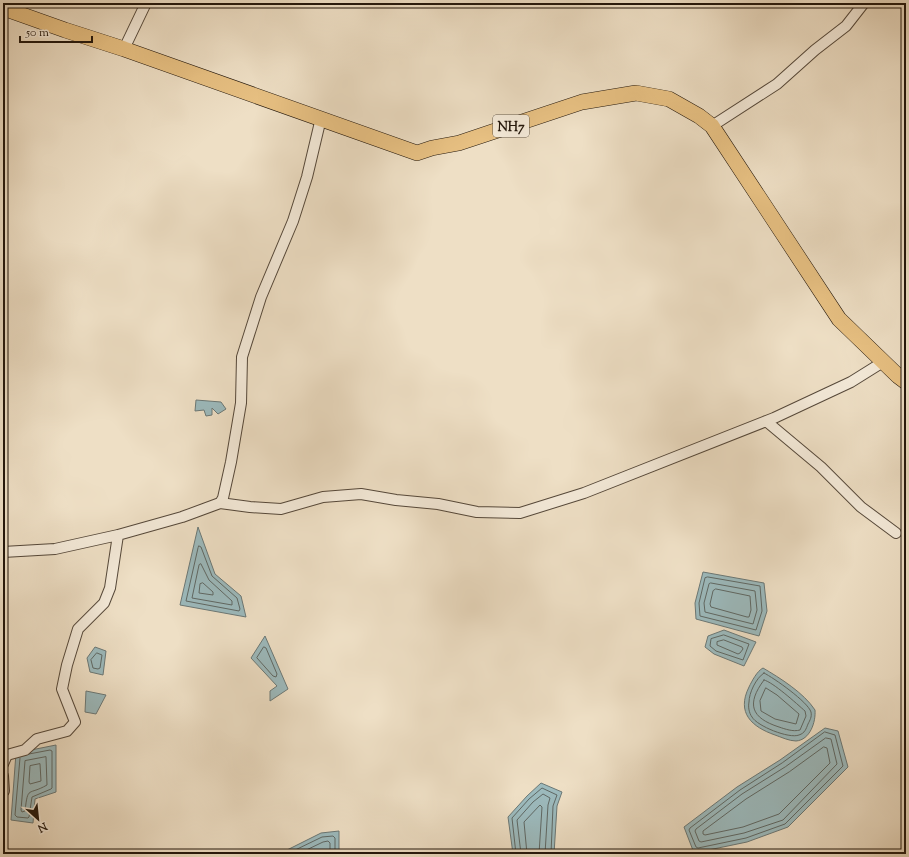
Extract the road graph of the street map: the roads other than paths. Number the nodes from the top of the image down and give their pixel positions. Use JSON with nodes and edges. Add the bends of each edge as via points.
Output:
{"nodes":[{"id":1,"x":146,"y":3,"type":"edge"},
{"id":2,"x":860,"y":6,"type":"edge"},
{"id":3,"x":3,"y":8,"type":"edge"},
{"id":4,"x":124,"y":49,"type":"junction"},
{"id":5,"x":321,"y":118,"type":"junction"},
{"id":6,"x":712,"y":126,"type":"junction"},
{"id":7,"x":884,"y":362,"type":"junction"},
{"id":8,"x":906,"y":382,"type":"edge"},
{"id":9,"x":766,"y":421,"type":"junction"},
{"id":10,"x":220,"y":503,"type":"junction"},
{"id":11,"x":896,"y":533,"type":"dead end"},
{"id":12,"x":118,"y":535,"type":"junction"},
{"id":13,"x":3,"y":552,"type":"edge"},
{"id":14,"x":3,"y":764,"type":"edge"},
{"id":15,"x":3,"y":776,"type":"edge"},
{"id":16,"x":4,"y":791,"type":"dead end"}],
"edges":[{"from":1,"to":4,"type":"street"},
{"from":2,"to":6,"type":"street","via":[[846,26],[814,50],[777,84]]},
{"from":3,"to":4,"type":"highway","number":"NH7"},
{"from":4,"to":5,"type":"highway","number":"NH7"},
{"from":5,"to":6,"type":"highway","number":"NH7","via":[[418,153],[459,143],[582,102],[636,93],[669,99]]},
{"from":5,"to":10,"type":"street","via":[[293,221],[261,297],[242,357],[241,404],[231,462]]},
{"from":6,"to":7,"type":"highway","number":"NH7","via":[[839,319]]},
{"from":7,"to":8,"type":"highway","number":"NH7"},
{"from":7,"to":9,"type":"street","via":[[851,382]]},
{"from":9,"to":10,"type":"street","via":[[584,493],[520,513],[477,512],[361,494],[323,497],[281,509]]},
{"from":9,"to":11,"type":"street","via":[[821,467],[861,507]]},
{"from":10,"to":12,"type":"street"},
{"from":12,"to":13,"type":"street","via":[[55,549]]},
{"from":12,"to":14,"type":"street","via":[[110,588],[104,603],[78,629],[67,665],[62,689],[75,722],[67,731],[37,739],[25,750],[7,755]]},
{"from":15,"to":16,"type":"street"}]}
